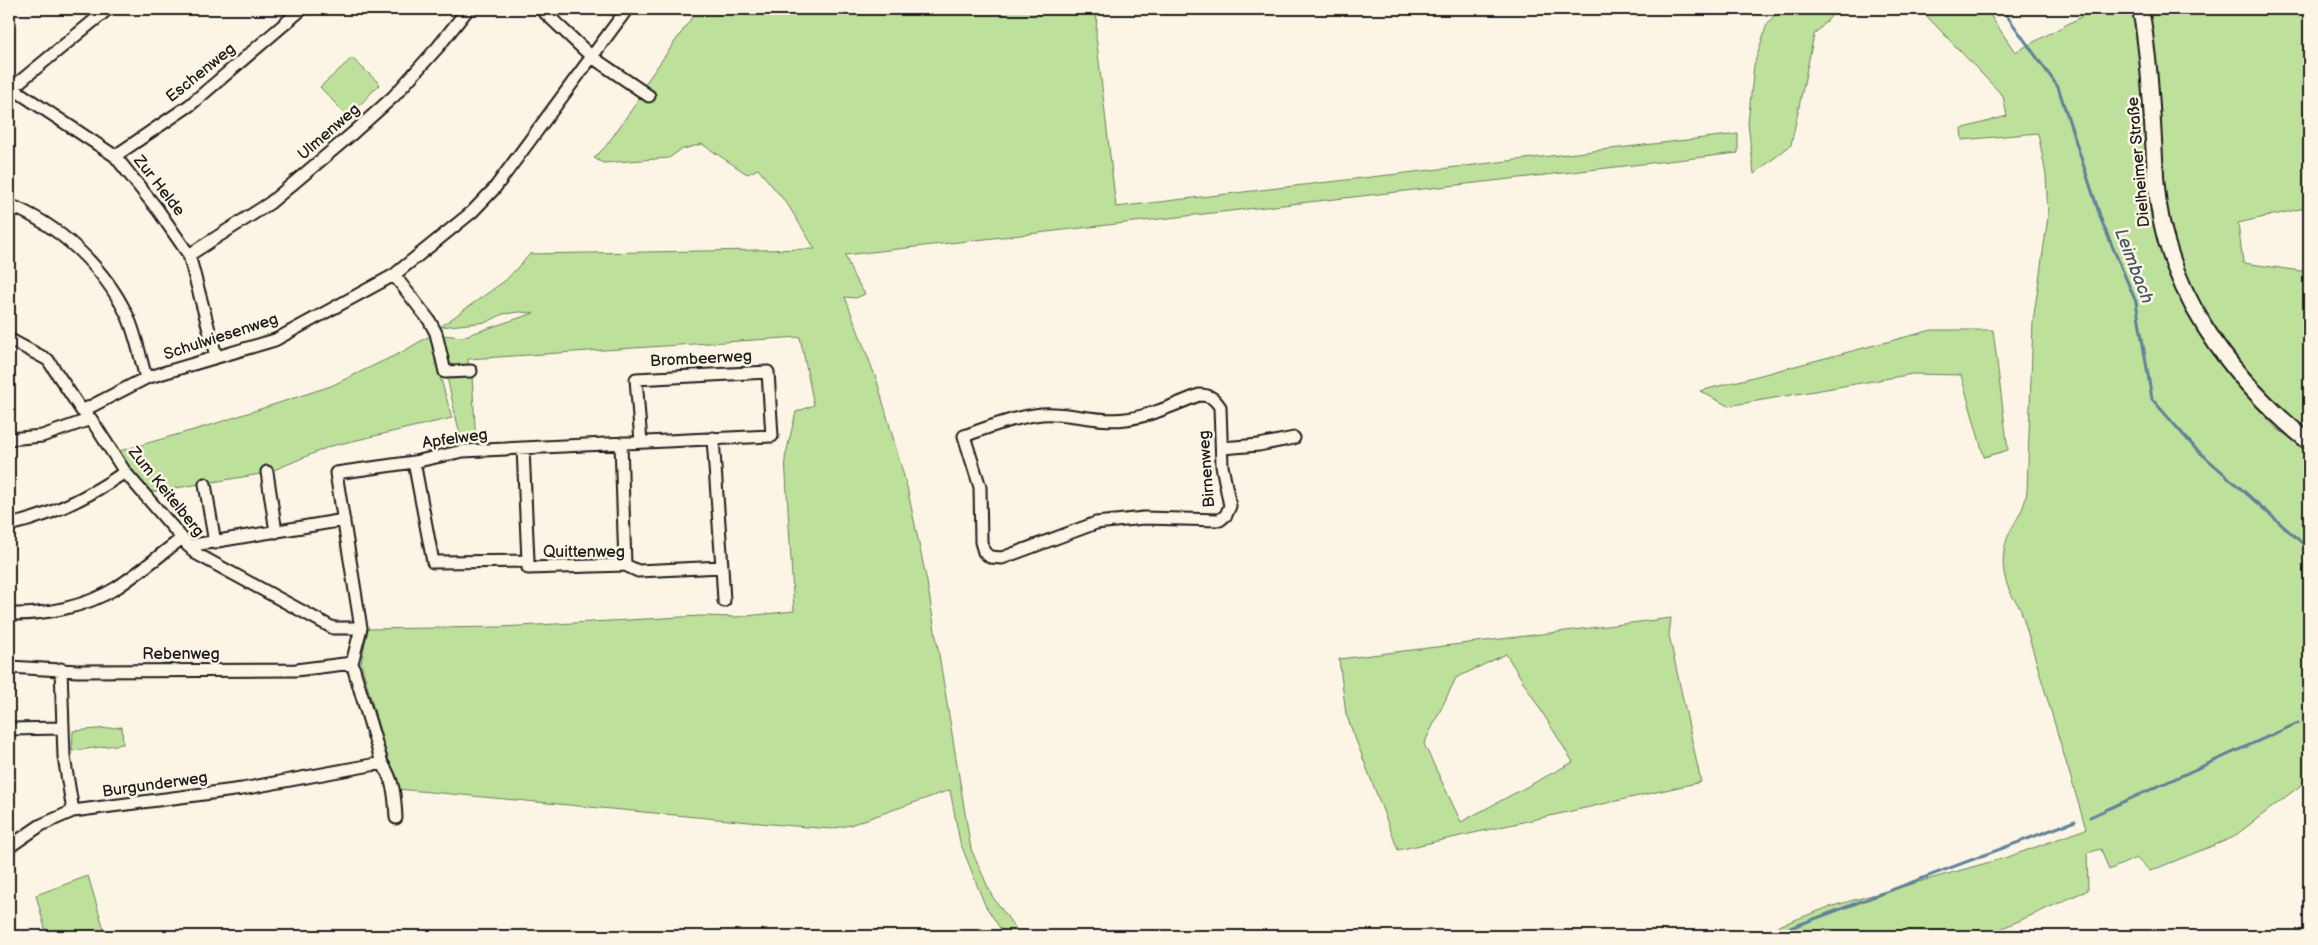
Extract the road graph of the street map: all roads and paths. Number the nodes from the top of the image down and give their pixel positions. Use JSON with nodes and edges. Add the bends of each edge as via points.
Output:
{"nodes":[{"id":1,"x":108,"y":9,"type":"edge"},
{"id":2,"x":302,"y":9,"type":"edge"},
{"id":3,"x":468,"y":9,"type":"edge"},
{"id":4,"x":541,"y":9,"type":"edge"},
{"id":5,"x":627,"y":9,"type":"edge"},
{"id":6,"x":2140,"y":9,"type":"edge"},
{"id":7,"x":592,"y":57,"type":"junction"},
{"id":8,"x":10,"y":87,"type":"edge"},
{"id":9,"x":649,"y":96,"type":"dead end"},
{"id":10,"x":115,"y":156,"type":"junction"},
{"id":11,"x":9,"y":205,"type":"edge"},
{"id":12,"x":188,"y":255,"type":"junction"},
{"id":13,"x":394,"y":275,"type":"junction"},
{"id":14,"x":9,"y":339,"type":"edge"},
{"id":15,"x":216,"y":356,"type":"junction"},
{"id":16,"x":471,"y":371,"type":"dead end"},
{"id":17,"x":146,"y":378,"type":"junction"},
{"id":18,"x":87,"y":415,"type":"junction"},
{"id":19,"x":772,"y":436,"type":"joint"},
{"id":20,"x":713,"y":438,"type":"junction"},
{"id":21,"x":1294,"y":438,"type":"dead end"},
{"id":22,"x":9,"y":439,"type":"edge"},
{"id":23,"x":641,"y":442,"type":"junction"},
{"id":24,"x":2309,"y":442,"type":"edge"},
{"id":25,"x":621,"y":443,"type":"junction"},
{"id":26,"x":524,"y":448,"type":"junction"},
{"id":27,"x":1222,"y":448,"type":"junction"},
{"id":28,"x":414,"y":462,"type":"junction"},
{"id":29,"x":125,"y":472,"type":"junction"},
{"id":30,"x":266,"y":472,"type":"dead end"},
{"id":31,"x":205,"y":484,"type":"dead end"},
{"id":32,"x":344,"y":520,"type":"junction"},
{"id":33,"x":9,"y":525,"type":"edge"},
{"id":34,"x":276,"y":532,"type":"junction"},
{"id":35,"x":185,"y":543,"type":"junction"},
{"id":36,"x":215,"y":543,"type":"junction"},
{"id":37,"x":528,"y":561,"type":"junction"},
{"id":38,"x":625,"y":565,"type":"junction"},
{"id":39,"x":722,"y":566,"type":"junction"},
{"id":40,"x":724,"y":601,"type":"dead end"},
{"id":41,"x":9,"y":614,"type":"edge"},
{"id":42,"x":361,"y":628,"type":"junction"},
{"id":43,"x":352,"y":662,"type":"junction"},
{"id":44,"x":9,"y":667,"type":"edge"},
{"id":45,"x":61,"y":669,"type":"junction"},
{"id":46,"x":62,"y":728,"type":"junction"},
{"id":47,"x":9,"y":729,"type":"edge"},
{"id":48,"x":382,"y":763,"type":"junction"},
{"id":49,"x":73,"y":812,"type":"junction"},
{"id":50,"x":396,"y":818,"type":"dead end"},
{"id":51,"x":9,"y":847,"type":"edge"}],
"edges":[{"from":1,"to":8,"type":"street"},
{"from":2,"to":10,"type":"street","name":"Eschenweg","via":[[190,105]]},
{"from":3,"to":12,"type":"street","name":"Ulmenweg","via":[[394,96],[353,133],[270,203]]},
{"from":4,"to":7,"type":"street"},
{"from":5,"to":7,"type":"street","name":"Schulwiesenweg"},
{"from":6,"to":24,"type":"main road","name":"Dielheimer Straße","via":[[2151,94],[2162,231],[2181,282],[2207,332],[2260,400]]},
{"from":7,"to":9,"type":"street"},
{"from":7,"to":13,"type":"street","name":"Schulwiesenweg","via":[[494,189],[472,212]]},
{"from":8,"to":10,"type":"street","name":"Zur Helde"},
{"from":10,"to":12,"type":"street","name":"Zur Helde","via":[[158,210]]},
{"from":11,"to":17,"type":"street","via":[[30,214],[79,250],[106,281],[127,316]]},
{"from":12,"to":15,"type":"street","name":"Zur Helde"},
{"from":13,"to":15,"type":"street","name":"Schulwiesenweg","via":[[275,340]]},
{"from":13,"to":16,"type":"street","via":[[436,333],[445,372]]},
{"from":14,"to":18,"type":"street","name":"Zum Keitelberg","via":[[48,360]]},
{"from":15,"to":17,"type":"street","name":"Schulwiesenweg"},
{"from":17,"to":18,"type":"street","name":"Schulwiesenweg"},
{"from":18,"to":22,"type":"street","name":"Schulwiesenweg","via":[[42,436]]},
{"from":18,"to":29,"type":"street","name":"Zum Keitelberg"},
{"from":19,"to":20,"type":"street","name":"Apfelweg"},
{"from":19,"to":23,"type":"street","name":"Brombeerweg","via":[[768,372],[636,379]]},
{"from":20,"to":23,"type":"street","name":"Apfelweg"},
{"from":20,"to":39,"type":"street"},
{"from":21,"to":27,"type":"street"},
{"from":23,"to":25,"type":"street","name":"Apfelweg"},
{"from":25,"to":26,"type":"street","name":"Apfelweg"},
{"from":25,"to":38,"type":"street"},
{"from":26,"to":28,"type":"street","name":"Apfelweg","via":[[462,452]]},
{"from":26,"to":37,"type":"street"},
{"from":27,"to":27,"type":"street","name":"Birnenweg","via":[[1230,506],[1220,520],[1144,518],[1096,524],[1002,558],[990,557],[984,552],[980,487],[964,436],[1010,420],[1042,414],[1126,419],[1156,412],[1199,395],[1208,395],[1220,407]]},
{"from":28,"to":32,"type":"street","name":"Apfelweg","via":[[336,473]]},
{"from":28,"to":37,"type":"street","name":"Quittenweg","via":[[433,562]]},
{"from":29,"to":33,"type":"street","via":[[95,492],[59,509]]},
{"from":29,"to":35,"type":"street","name":"Zum Keitelberg"},
{"from":30,"to":34,"type":"street"},
{"from":31,"to":36,"type":"street"},
{"from":32,"to":34,"type":"street"},
{"from":32,"to":42,"type":"street","name":"Apfelweg"},
{"from":34,"to":36,"type":"street"},
{"from":35,"to":36,"type":"street"},
{"from":35,"to":41,"type":"street","via":[[115,588],[87,601],[34,615]]},
{"from":35,"to":42,"type":"street","name":"Zum Keitelberg","via":[[195,553],[333,628]]},
{"from":37,"to":38,"type":"street","name":"Quittenweg","via":[[528,568]]},
{"from":38,"to":39,"type":"street","name":"Quittenweg","via":[[638,571]]},
{"from":39,"to":40,"type":"street"},
{"from":42,"to":43,"type":"street","name":"Apfelweg"},
{"from":43,"to":45,"type":"street","name":"Rebenweg","via":[[296,670]]},
{"from":43,"to":48,"type":"street"},
{"from":44,"to":45,"type":"street","name":"Rebenweg"},
{"from":45,"to":46,"type":"street"},
{"from":46,"to":47,"type":"street"},
{"from":46,"to":49,"type":"street"},
{"from":48,"to":49,"type":"street","name":"Burgunderweg","via":[[242,789]]},
{"from":48,"to":50,"type":"street","via":[[394,788]]},
{"from":49,"to":51,"type":"street","name":"Burgunderweg","via":[[41,825]]}]}
